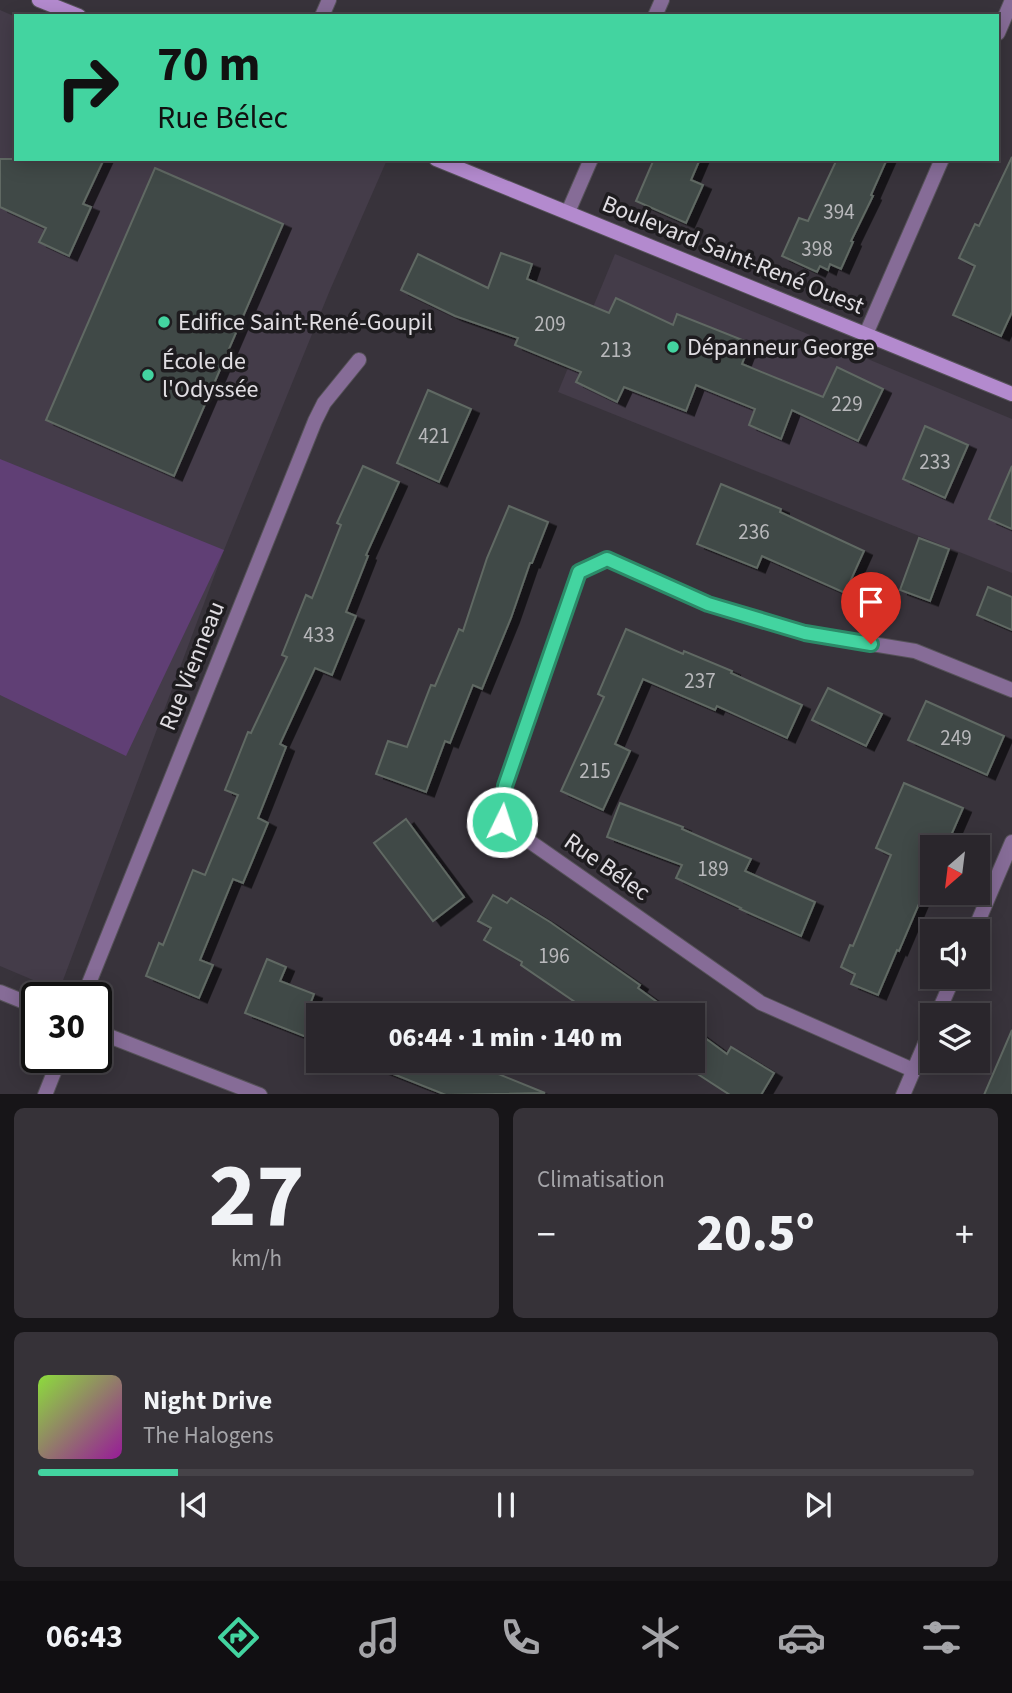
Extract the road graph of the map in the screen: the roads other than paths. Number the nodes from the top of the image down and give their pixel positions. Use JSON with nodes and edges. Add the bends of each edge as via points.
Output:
{"nodes":[{"id":1,"x":39,"y":0,"type":"edge"},
{"id":2,"x":1012,"y":0,"type":"edge"},
{"id":3,"x":60,"y":4,"type":"edge"},
{"id":4,"x":76,"y":14,"type":"edge"},
{"id":5,"x":999,"y":31,"type":"edge"},
{"id":6,"x":441,"y":161,"type":"edge"},
{"id":7,"x":590,"y":161,"type":"edge"},
{"id":8,"x":941,"y":161,"type":"edge"},
{"id":9,"x":568,"y":212,"type":"junction"},
{"id":10,"x":866,"y":334,"type":"junction"},
{"id":11,"x":359,"y":360,"type":"dead end"},
{"id":12,"x":1012,"y":394,"type":"edge"},
{"id":13,"x":1012,"y":690,"type":"edge"},
{"id":14,"x":1012,"y":842,"type":"edge"},
{"id":15,"x":979,"y":919,"type":"edge"},
{"id":16,"x":89,"y":982,"type":"edge"},
{"id":17,"x":0,"y":992,"type":"edge"},
{"id":18,"x":21,"y":1001,"type":"edge"},
{"id":19,"x":112,"y":1037,"type":"edge"},
{"id":20,"x":920,"y":1054,"type":"edge"},
{"id":21,"x":913,"y":1070,"type":"junction"},
{"id":22,"x":54,"y":1073,"type":"edge"},
{"id":23,"x":45,"y":1094,"type":"edge"},
{"id":24,"x":260,"y":1094,"type":"edge"},
{"id":25,"x":903,"y":1094,"type":"edge"}],
"edges":[{"from":1,"to":3,"type":"street"},
{"from":2,"to":5,"type":"street"},
{"from":3,"to":4,"type":"street"},
{"from":6,"to":9,"type":"street","name":"Boulevard Saint-René Ouest"},
{"from":7,"to":9,"type":"street"},
{"from":8,"to":10,"type":"street"},
{"from":9,"to":10,"type":"street","name":"Boulevard Saint-René Ouest"},
{"from":10,"to":12,"type":"street","name":"Boulevard Saint-René Ouest"},
{"from":11,"to":16,"type":"street","name":"Rue Vienneau","via":[[315,421]]},
{"from":13,"to":21,"type":"street","name":"Rue Bélec","via":[[915,651],[805,633],[708,604],[607,559],[579,572],[505,786],[502,822],[761,1003]]},
{"from":14,"to":15,"type":"street"},
{"from":17,"to":18,"type":"street"},
{"from":19,"to":24,"type":"street"},
{"from":20,"to":21,"type":"street"},
{"from":21,"to":25,"type":"street"},
{"from":22,"to":23,"type":"street"}]}
